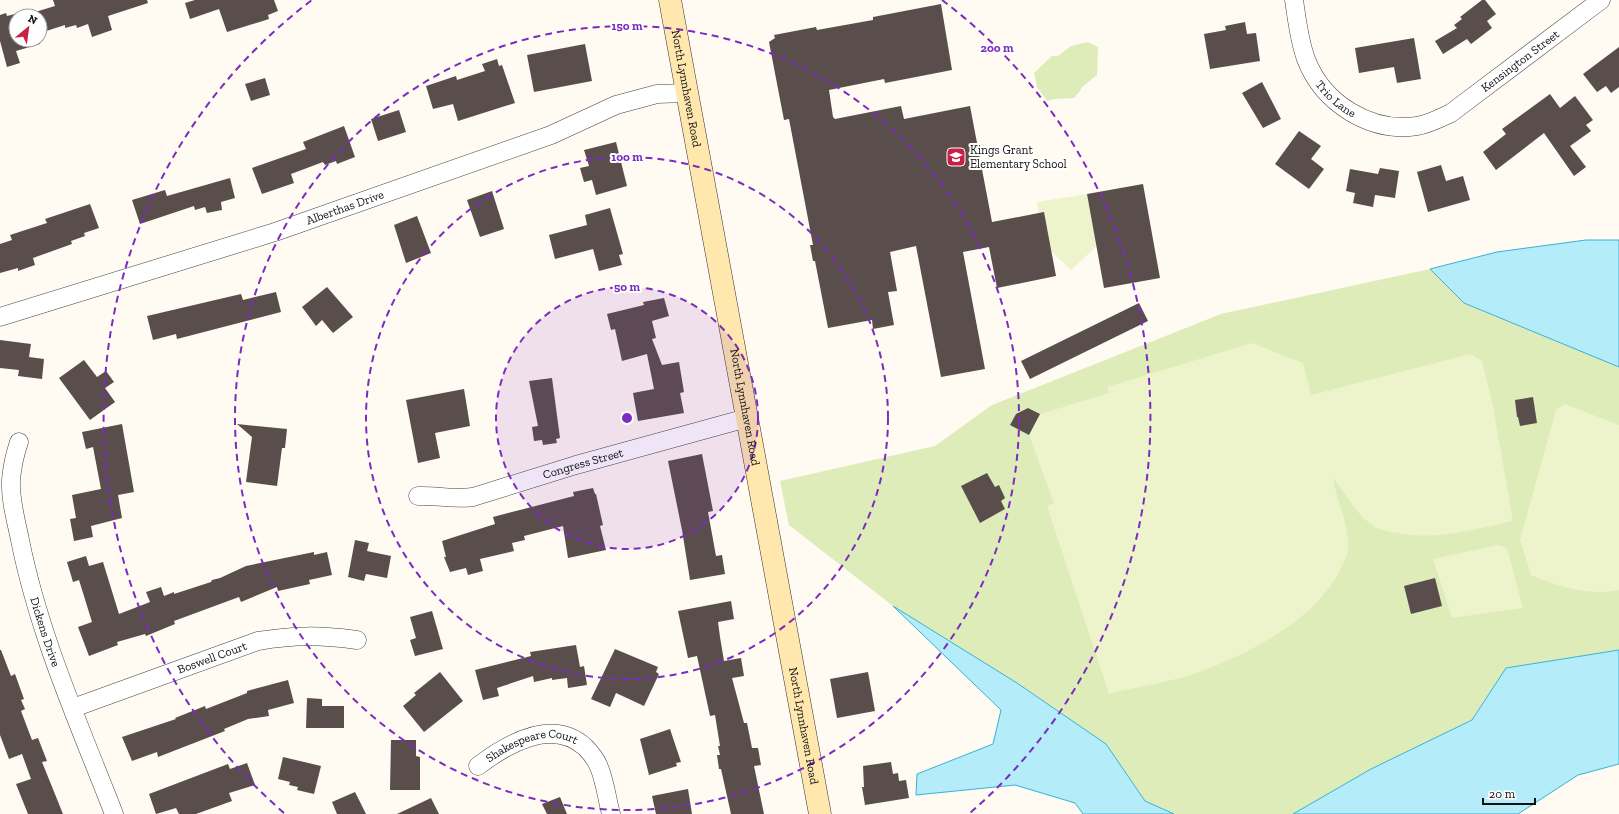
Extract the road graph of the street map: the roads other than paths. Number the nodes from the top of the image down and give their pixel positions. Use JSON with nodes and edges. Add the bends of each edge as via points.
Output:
{"nodes":[{"id":1,"x":670,"y":0,"type":"edge"},
{"id":2,"x":1294,"y":0,"type":"edge"},
{"id":3,"x":1601,"y":0,"type":"edge"},
{"id":4,"x":687,"y":93,"type":"junction"},
{"id":5,"x":1437,"y":120,"type":"joint"},
{"id":6,"x":0,"y":317,"type":"edge"},
{"id":7,"x":747,"y":418,"type":"junction"},
{"id":8,"x":19,"y":442,"type":"dead end"},
{"id":9,"x":418,"y":496,"type":"dead end"},
{"id":10,"x":357,"y":640,"type":"dead end"},
{"id":11,"x":73,"y":708,"type":"junction"},
{"id":12,"x":478,"y":766,"type":"dead end"},
{"id":13,"x":114,"y":814,"type":"edge"},
{"id":14,"x":611,"y":814,"type":"edge"},
{"id":15,"x":820,"y":814,"type":"edge"}],
"edges":[{"from":1,"to":4,"type":"street","name":"North Lynnhaven Road"},
{"from":2,"to":5,"type":"street","name":"Trio Lane","via":[[1300,40],[1307,61],[1317,80],[1347,111],[1383,126],[1419,126]]},
{"from":3,"to":5,"type":"street","name":"Kensington Street","via":[[1451,113]]},
{"from":4,"to":6,"type":"street","name":"Alberthas Drive","via":[[657,94],[616,105],[551,135],[275,232]]},
{"from":4,"to":7,"type":"street","name":"North Lynnhaven Road"},
{"from":7,"to":9,"type":"street","name":"Congress Street","via":[[576,465],[473,497],[460,499],[435,495]]},
{"from":7,"to":15,"type":"street","name":"North Lynnhaven Road"},
{"from":8,"to":11,"type":"street","name":"Dickens Drive","via":[[11,481],[12,503],[24,563],[40,622]]},
{"from":10,"to":11,"type":"street","name":"Boswell Court","via":[[320,635],[258,641]]},
{"from":11,"to":13,"type":"street","name":"Dickens Drive"},
{"from":12,"to":14,"type":"street","name":"Shakespeare Court","via":[[496,752],[537,735],[552,733],[566,736],[580,742],[599,766]]}]}
